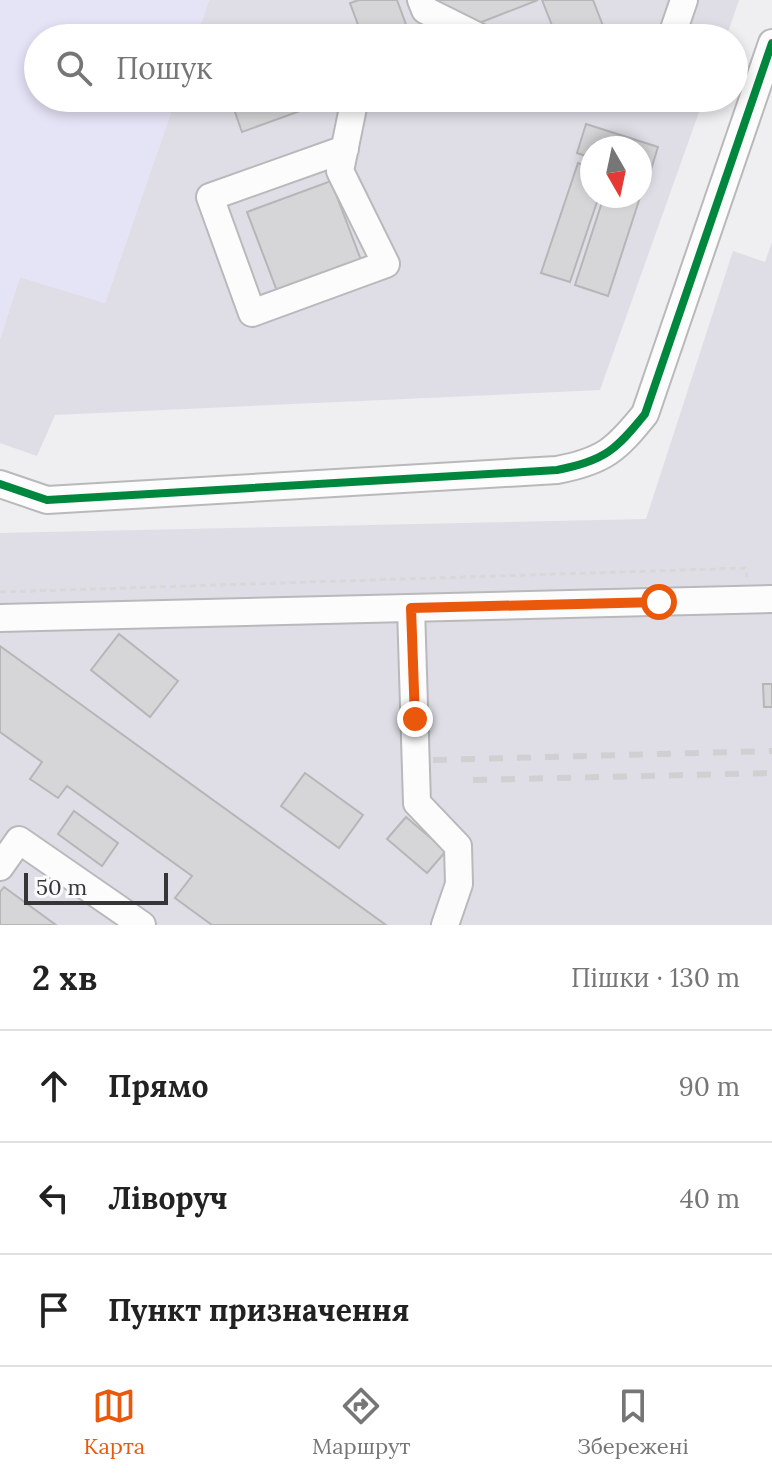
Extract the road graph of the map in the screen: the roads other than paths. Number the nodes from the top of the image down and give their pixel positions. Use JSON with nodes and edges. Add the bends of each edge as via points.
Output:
{"nodes":[{"id":1,"x":421,"y":0,"type":"edge"},
{"id":2,"x":684,"y":0,"type":"edge"},
{"id":3,"x":453,"y":24,"type":"edge"},
{"id":4,"x":676,"y":24,"type":"edge"},
{"id":5,"x":772,"y":43,"type":"edge"},
{"id":6,"x":748,"y":82,"type":"edge"},
{"id":7,"x":352,"y":112,"type":"edge"},
{"id":8,"x":738,"y":112,"type":"edge"},
{"id":9,"x":345,"y":149,"type":"junction"},
{"id":10,"x":7,"y":489,"type":"edge"},
{"id":11,"x":762,"y":599,"type":"edge"},
{"id":12,"x":411,"y":608,"type":"junction"},
{"id":13,"x":0,"y":618,"type":"edge"},
{"id":14,"x":0,"y":867,"type":"edge"},
{"id":15,"x":142,"y":925,"type":"edge"},
{"id":16,"x":445,"y":925,"type":"edge"}],
"edges":[{"from":1,"to":3,"type":"street","via":[[425,10]]},
{"from":2,"to":4,"type":"street"},
{"from":5,"to":6,"type":"street"},
{"from":7,"to":9,"type":"street"},
{"from":8,"to":10,"type":"street","via":[[645,414],[620,445],[586,464],[557,470],[47,500]]},
{"from":9,"to":9,"type":"street","via":[[340,171],[386,264],[252,313],[210,197]]},
{"from":11,"to":12,"type":"street"},
{"from":12,"to":13,"type":"street"},
{"from":12,"to":16,"type":"street","via":[[417,803],[458,846],[459,884]]},
{"from":14,"to":15,"type":"street","via":[[19,840]]}]}
